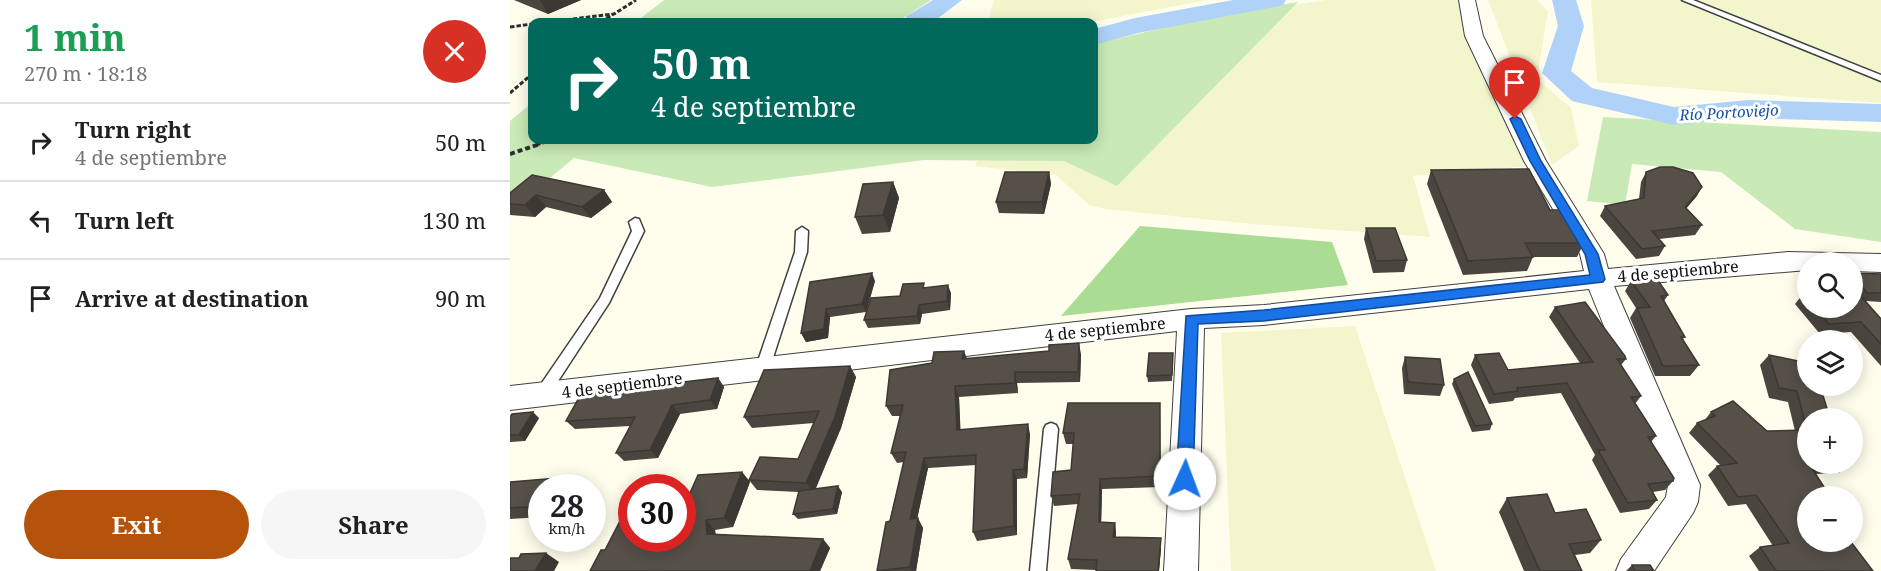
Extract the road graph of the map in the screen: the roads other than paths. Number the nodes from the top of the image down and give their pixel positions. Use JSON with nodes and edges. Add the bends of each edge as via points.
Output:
{"nodes":[{"id":1,"x":1467,"y":0,"type":"edge"},
{"id":2,"x":1686,"y":0,"type":"edge"},
{"id":3,"x":1881,"y":78,"type":"edge"},
{"id":4,"x":635,"y":222,"type":"dead end"},
{"id":5,"x":802,"y":231,"type":"dead end"},
{"id":6,"x":1881,"y":263,"type":"edge"},
{"id":7,"x":1598,"y":279,"type":"junction"},
{"id":8,"x":1191,"y":319,"type":"junction"},
{"id":9,"x":763,"y":367,"type":"junction"},
{"id":10,"x":541,"y":395,"type":"junction"},
{"id":11,"x":510,"y":398,"type":"edge"},
{"id":12,"x":1051,"y":429,"type":"dead end"},
{"id":13,"x":1038,"y":571,"type":"edge"},
{"id":14,"x":1181,"y":571,"type":"edge"},
{"id":15,"x":1633,"y":571,"type":"edge"}],
"edges":[{"from":1,"to":7,"type":"street","via":[[1474,36],[1536,161],[1592,254]]},
{"from":2,"to":3,"type":"lane"},
{"from":4,"to":10,"type":"lane","via":[[638,231],[605,300]]},
{"from":5,"to":9,"type":"lane","via":[[801,252]]},
{"from":6,"to":7,"type":"street","name":"4 de septiembre","via":[[1788,261]]},
{"from":7,"to":8,"type":"street","name":"4 de septiembre","via":[[1264,315]]},
{"from":7,"to":15,"type":"street","via":[[1684,485],[1682,502]]},
{"from":8,"to":9,"type":"street","name":"4 de septiembre"},
{"from":8,"to":14,"type":"street"},
{"from":9,"to":10,"type":"street","name":"4 de septiembre"},
{"from":10,"to":11,"type":"street","name":"4 de septiembre"},
{"from":12,"to":13,"type":"lane"}]}
